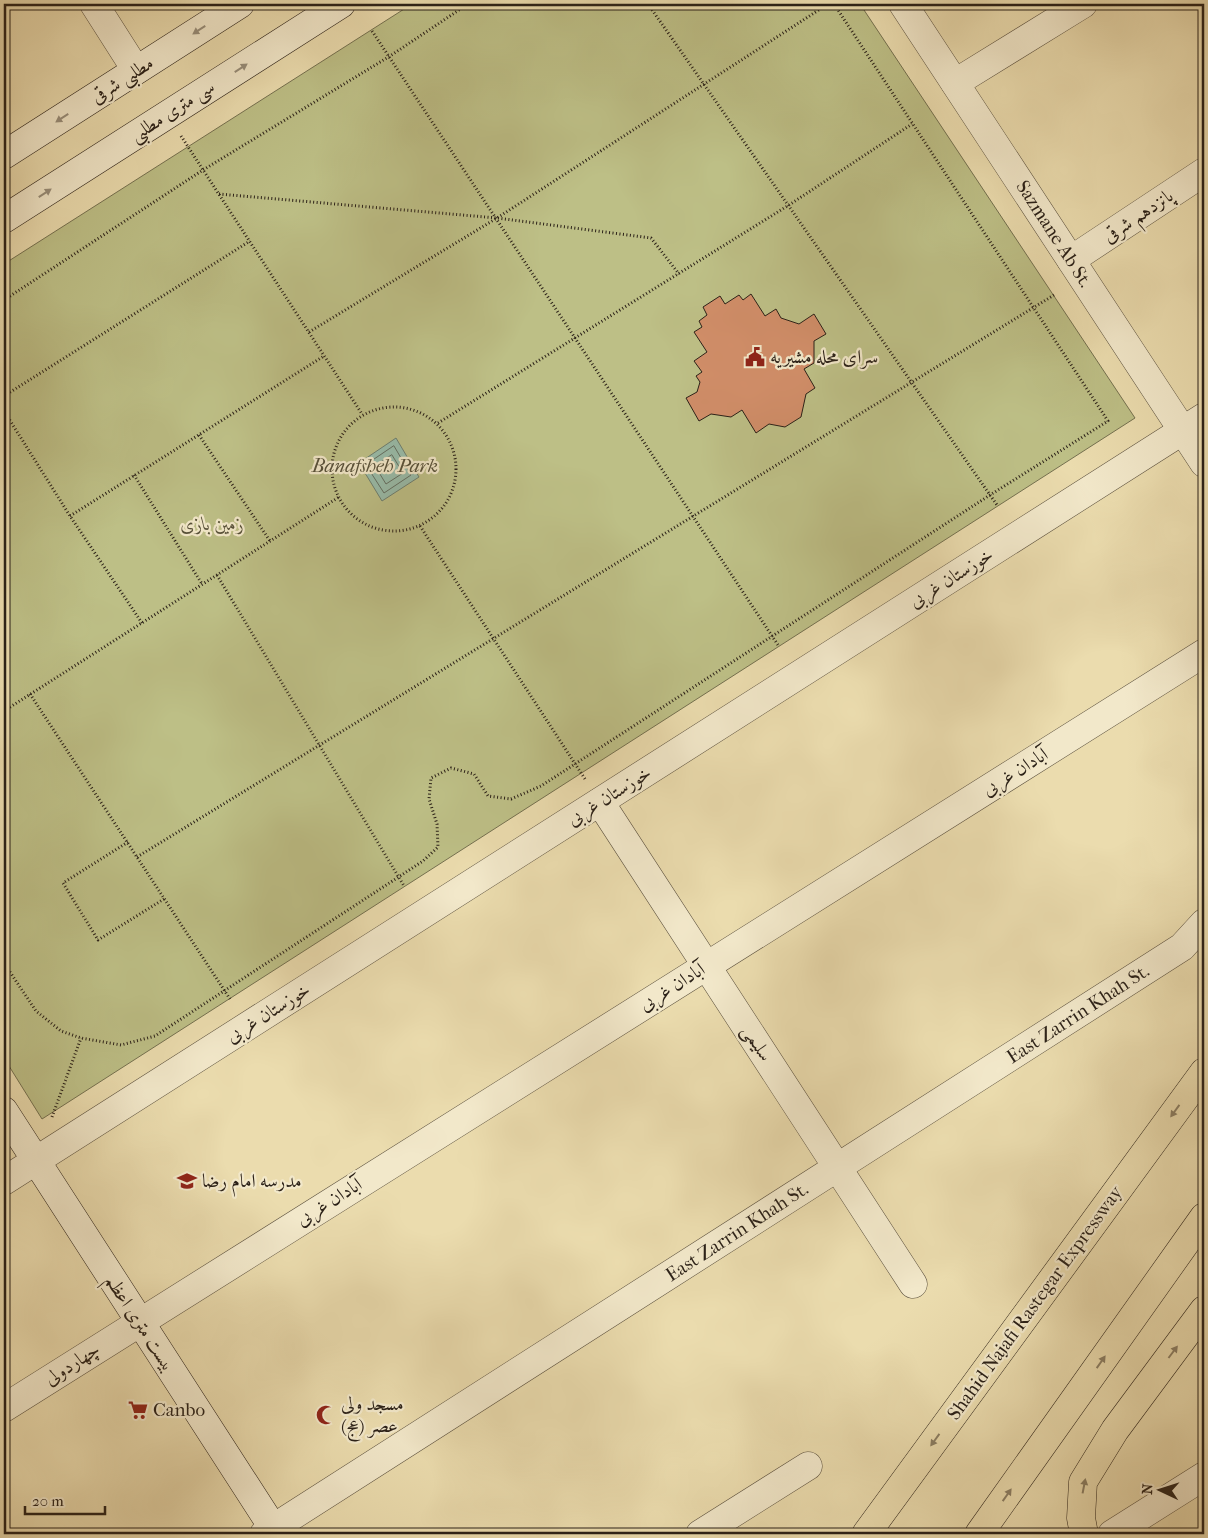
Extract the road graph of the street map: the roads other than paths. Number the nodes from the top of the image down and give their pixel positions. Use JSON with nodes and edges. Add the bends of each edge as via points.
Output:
{"nodes":[{"id":1,"x":94,"y":4,"type":"edge"},
{"id":2,"x":240,"y":4,"type":"edge"},
{"id":3,"x":341,"y":4,"type":"edge"},
{"id":4,"x":904,"y":4,"type":"edge"},
{"id":5,"x":1083,"y":4,"type":"edge"},
{"id":6,"x":136,"y":70,"type":"junction"},
{"id":7,"x":955,"y":83,"type":"junction"},
{"id":8,"x":4,"y":155,"type":"edge"},
{"id":9,"x":1204,"y":172,"type":"edge"},
{"id":10,"x":4,"y":219,"type":"edge"},
{"id":11,"x":1071,"y":260,"type":"junction"},
{"id":12,"x":1194,"y":424,"type":"edge"},
{"id":13,"x":1204,"y":463,"type":"edge"},
{"id":14,"x":1204,"y":653,"type":"edge"},
{"id":15,"x":600,"y":802,"type":"junction"},
{"id":16,"x":1204,"y":922,"type":"edge"},
{"id":17,"x":707,"y":965,"type":"junction"},
{"id":18,"x":1204,"y":1072,"type":"edge"},
{"id":19,"x":4,"y":1111,"type":"edge"},
{"id":20,"x":36,"y":1161,"type":"junction"},
{"id":21,"x":838,"y":1168,"type":"junction"},
{"id":22,"x":4,"y":1181,"type":"edge"},
{"id":23,"x":1204,"y":1217,"type":"edge"},
{"id":24,"x":914,"y":1284,"type":"dead end"},
{"id":25,"x":1204,"y":1310,"type":"edge"},
{"id":26,"x":139,"y":1321,"type":"junction"},
{"id":27,"x":4,"y":1408,"type":"edge"},
{"id":28,"x":808,"y":1466,"type":"dead end"},
{"id":29,"x":1204,"y":1476,"type":"edge"},
{"id":30,"x":271,"y":1532,"type":"edge"},
{"id":31,"x":700,"y":1534,"type":"edge"},
{"id":32,"x":866,"y":1534,"type":"edge"},
{"id":33,"x":979,"y":1534,"type":"edge"},
{"id":34,"x":1084,"y":1534,"type":"edge"},
{"id":35,"x":1112,"y":1534,"type":"edge"}],
"edges":[{"from":1,"to":6,"type":"street"},
{"from":2,"to":6,"type":"street","name":"مطلبی شرقی","one_way":true},
{"from":10,"to":3,"type":"street","name":"سی متری مطلبی","one_way":true},
{"from":4,"to":7,"type":"street","name":"Sazmane Ab St."},
{"from":5,"to":7,"type":"street"},
{"from":6,"to":8,"type":"street","name":"مطلبی شرقی","one_way":true},
{"from":7,"to":11,"type":"street","name":"Sazmane Ab St."},
{"from":9,"to":11,"type":"street","name":"پانزدهم شرقی"},
{"from":11,"to":12,"type":"street","name":"Sazmane Ab St."},
{"from":12,"to":13,"type":"street","name":"Sazmane Ab St."},
{"from":12,"to":15,"type":"street","name":"خوزستان غربی"},
{"from":14,"to":17,"type":"street","name":"آبادان غربی"},
{"from":15,"to":17,"type":"street","name":"سلیمی"},
{"from":15,"to":20,"type":"street","name":"خوزستان غربی"},
{"from":16,"to":21,"type":"street","name":"East Zarrin Khah St.","via":[[1182,947]]},
{"from":17,"to":21,"type":"street","name":"سلیمی"},
{"from":17,"to":26,"type":"street","name":"آبادان غربی"},
{"from":18,"to":32,"type":"highway","name":"Shahid Najafi Rastegar Expressway","one_way":true},
{"from":19,"to":20,"type":"street","name":"بیست متری اعظم"},
{"from":20,"to":22,"type":"street","name":"خوزستان غربی"},
{"from":20,"to":26,"type":"street","name":"بیست متری اعظم"},
{"from":21,"to":24,"type":"street","name":"سلیمی"},
{"from":21,"to":30,"type":"street","name":"East Zarrin Khah St."},
{"from":33,"to":23,"type":"highway","one_way":true},
{"from":34,"to":25,"type":"highway","one_way":true,"via":[[1081,1518],[1083,1482],[1115,1430]]},
{"from":26,"to":27,"type":"street","name":"چهاردولی"},
{"from":26,"to":30,"type":"street","name":"بیست متری اعظم"},
{"from":28,"to":31,"type":"street"},
{"from":29,"to":35,"type":"street"}]}
